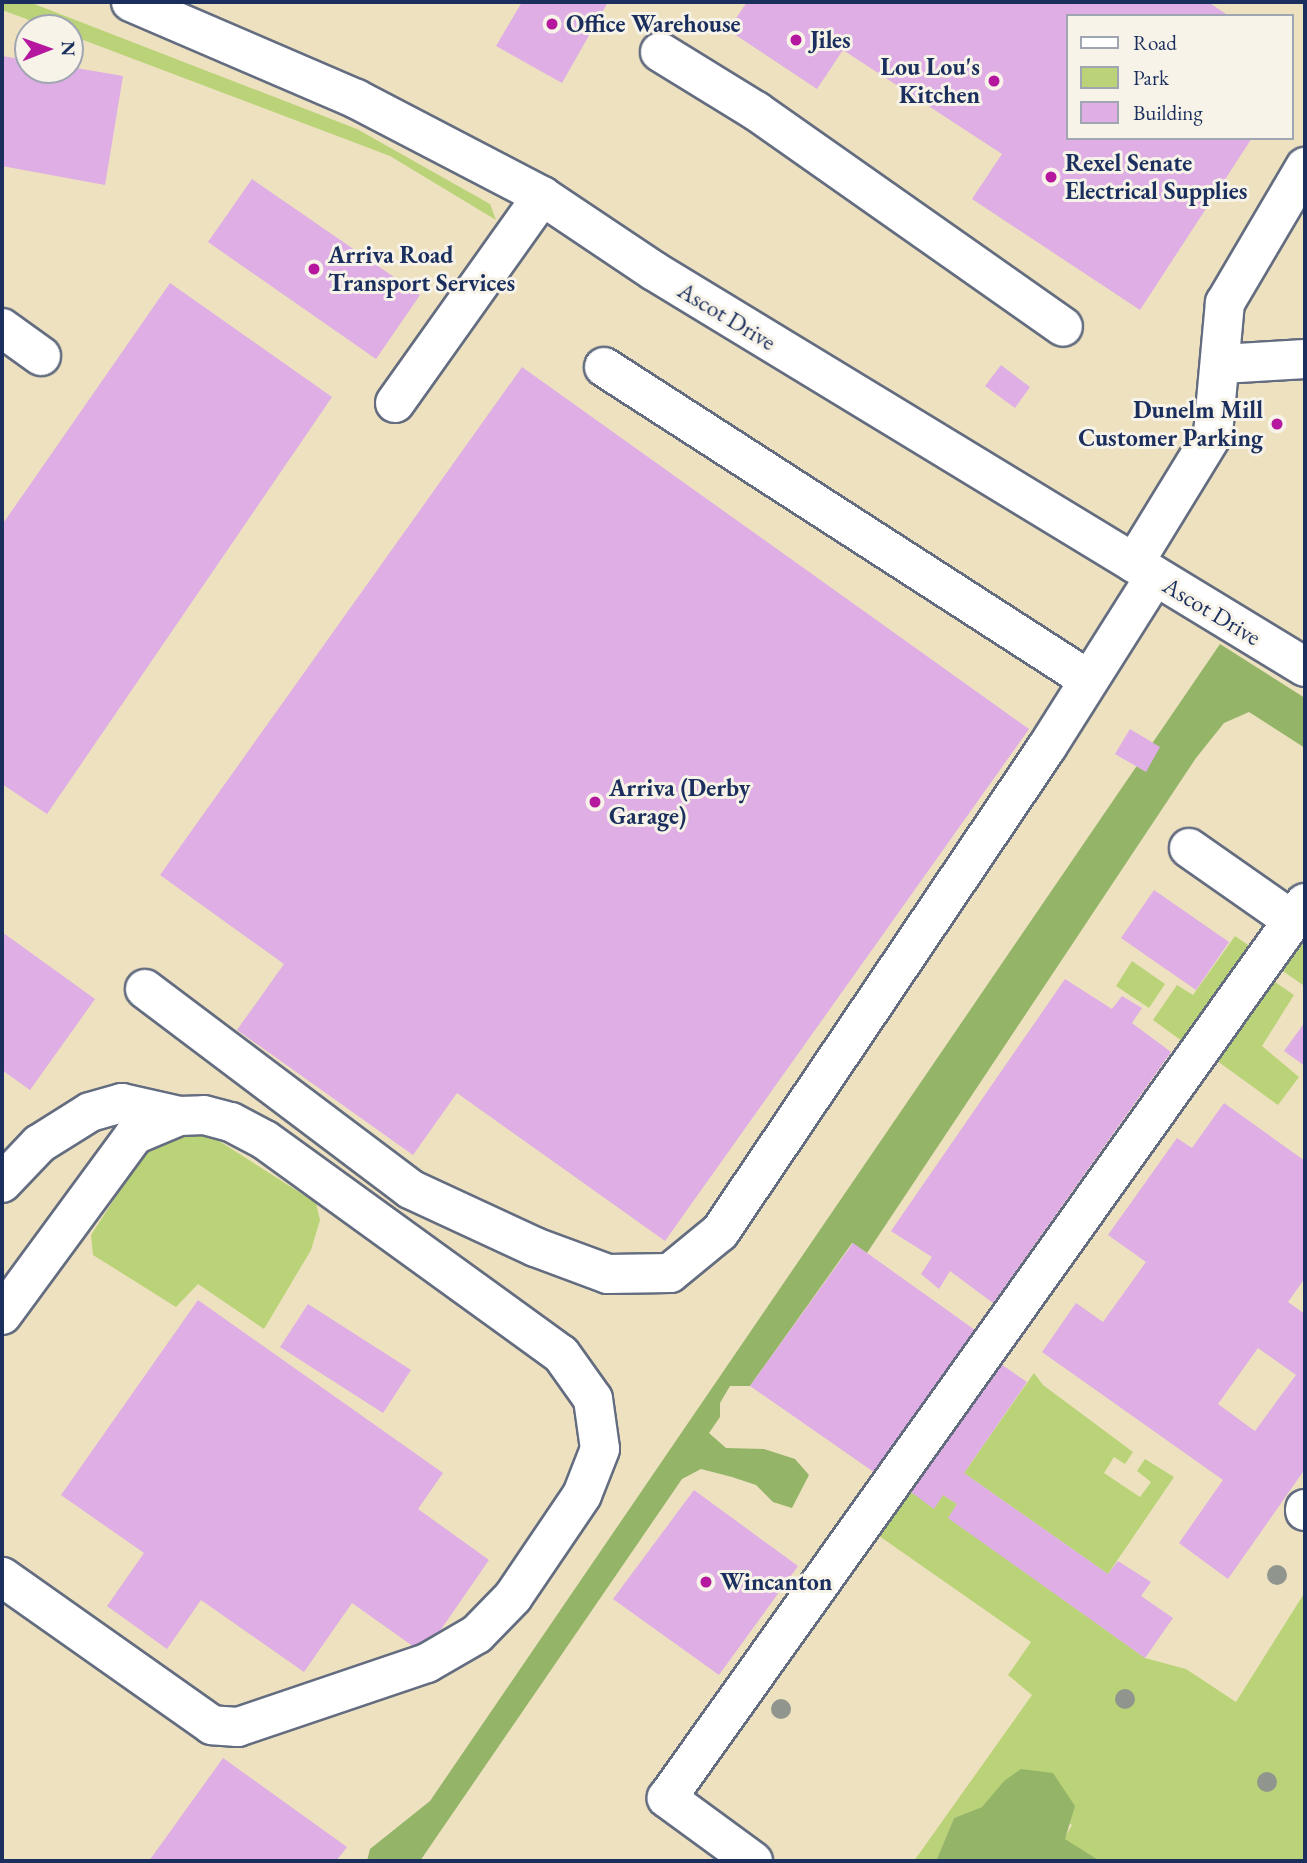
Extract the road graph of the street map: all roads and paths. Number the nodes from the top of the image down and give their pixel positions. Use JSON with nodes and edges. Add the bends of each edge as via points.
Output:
{"nodes":[{"id":1,"x":131,"y":2,"type":"edge"},
{"id":2,"x":660,"y":52,"type":"dead end"},
{"id":3,"x":1303,"y":178,"type":"edge"},
{"id":4,"x":542,"y":197,"type":"junction"},
{"id":5,"x":1063,"y":327,"type":"dead end"},
{"id":6,"x":2,"y":328,"type":"edge"},
{"id":7,"x":41,"y":356,"type":"dead end"},
{"id":8,"x":1305,"y":359,"type":"edge"},
{"id":9,"x":1222,"y":365,"type":"junction"},
{"id":10,"x":604,"y":367,"type":"dead end"},
{"id":11,"x":394,"y":403,"type":"dead end"},
{"id":12,"x":1145,"y":570,"type":"junction"},
{"id":13,"x":1305,"y":667,"type":"edge"},
{"id":14,"x":1089,"y":680,"type":"junction"},
{"id":15,"x":1189,"y":848,"type":"dead end"},
{"id":16,"x":1299,"y":911,"type":"edge"},
{"id":17,"x":145,"y":989,"type":"dead end"},
{"id":18,"x":179,"y":1116,"type":"junction"},
{"id":19,"x":2,"y":1183,"type":"edge"},
{"id":20,"x":2,"y":1315,"type":"edge"},
{"id":21,"x":2,"y":1577,"type":"edge"},
{"id":22,"x":753,"y":1861,"type":"edge"}],
"edges":[{"from":1,"to":4,"type":"street","name":"Ascot Drive","via":[[356,99]]},
{"from":2,"to":5,"type":"street","via":[[755,111]]},
{"from":3,"to":9,"type":"street","via":[[1225,303]]},
{"from":4,"to":11,"type":"street"},
{"from":4,"to":12,"type":"street","name":"Ascot Drive","via":[[654,271]]},
{"from":6,"to":7,"type":"street"},
{"from":8,"to":9,"type":"street"},
{"from":9,"to":12,"type":"street","via":[[1213,434]]},
{"from":10,"to":14,"type":"street"},
{"from":12,"to":13,"type":"street","name":"Ascot Drive"},
{"from":12,"to":14,"type":"street"},
{"from":14,"to":17,"type":"street","via":[[720,1232],[670,1273],[608,1274],[535,1247],[410,1189]]},
{"from":15,"to":16,"type":"street"},
{"from":16,"to":22,"type":"street","via":[[667,1798]]},
{"from":18,"to":19,"type":"street","via":[[122,1103],[89,1112],[39,1143]]},
{"from":18,"to":20,"type":"street","via":[[134,1135]]},
{"from":18,"to":21,"type":"street","via":[[204,1115],[231,1122],[265,1140],[561,1354],[593,1399],[600,1425],[600,1449],[592,1473],[513,1597],[477,1634],[426,1663],[238,1727],[212,1725]]}]}
